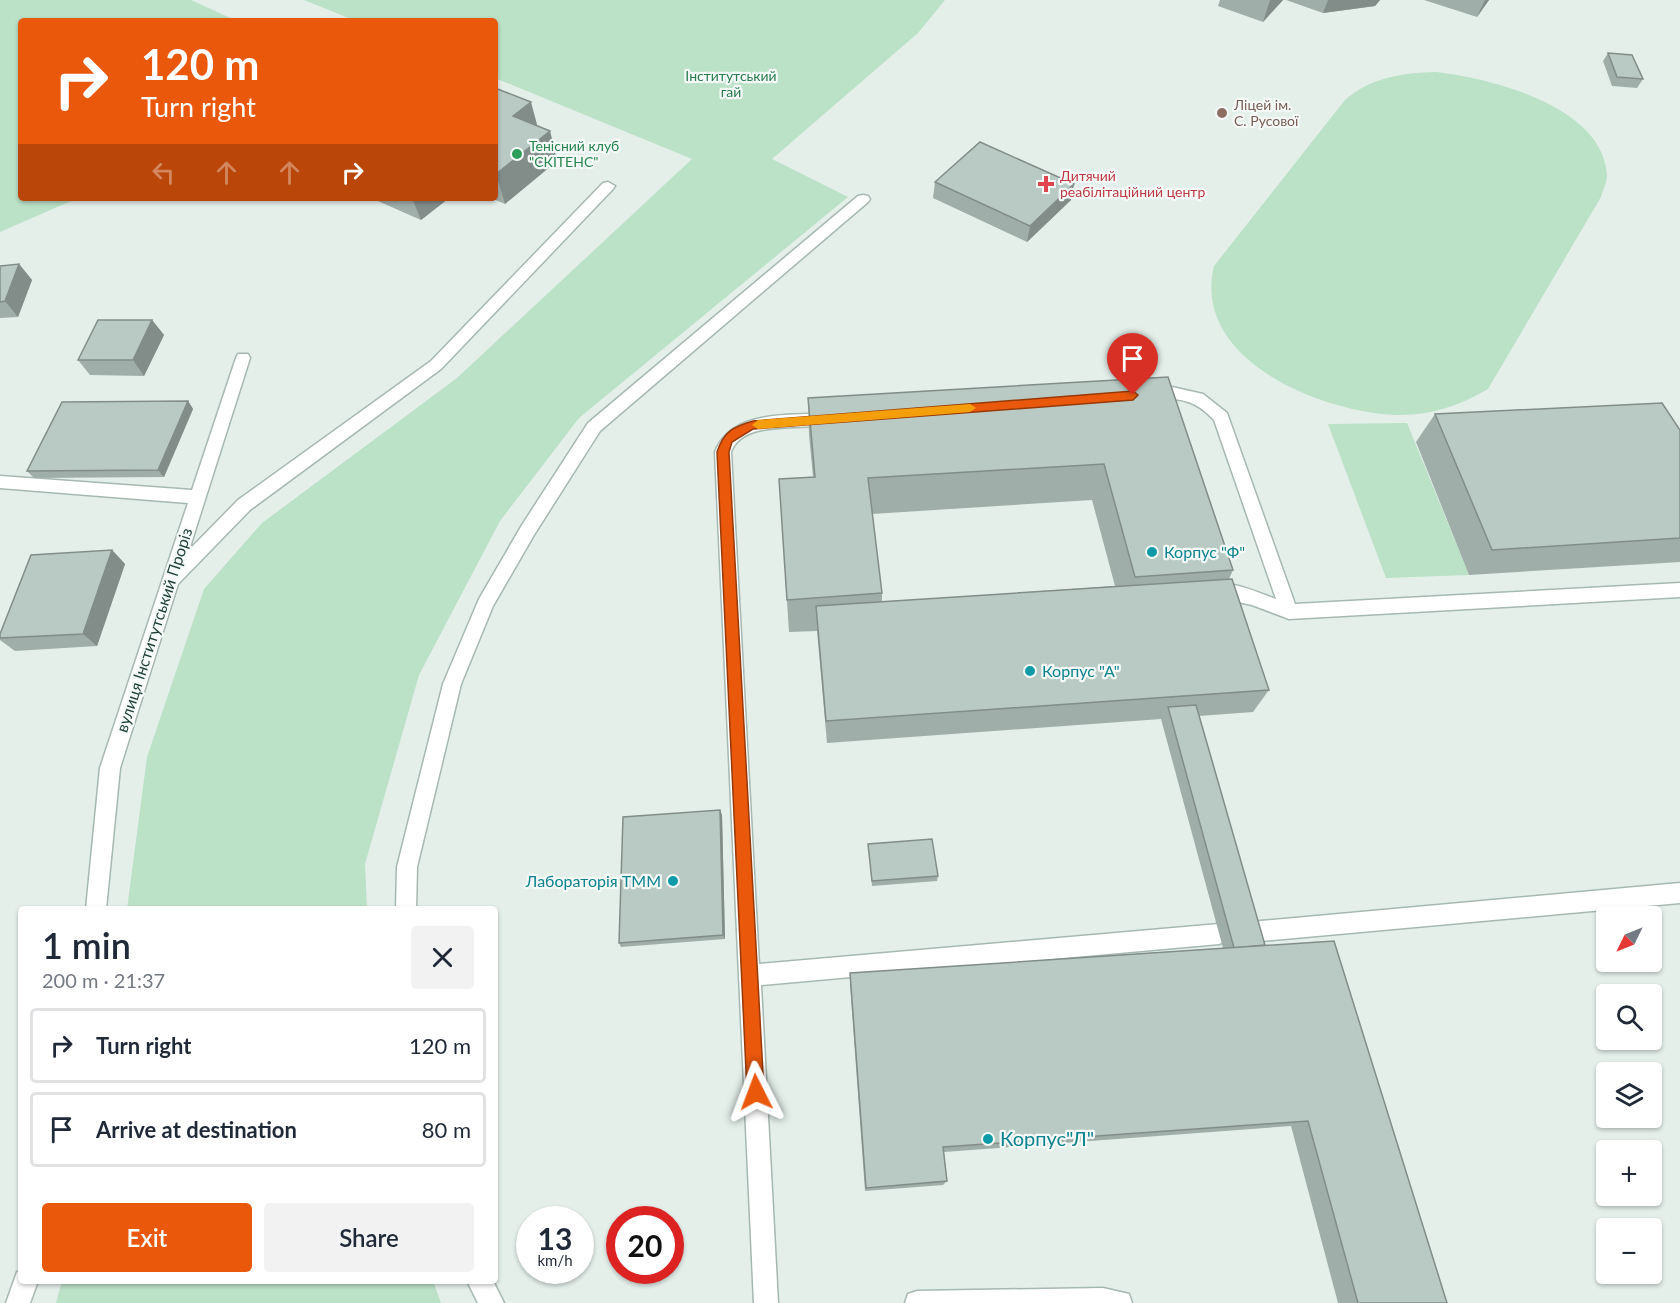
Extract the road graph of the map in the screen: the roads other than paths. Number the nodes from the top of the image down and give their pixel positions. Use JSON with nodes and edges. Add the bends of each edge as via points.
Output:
{"nodes":[{"id":1,"x":608,"y":186,"type":"dead end"},
{"id":2,"x":863,"y":199,"type":"dead end"},
{"id":3,"x":243,"y":358,"type":"dead end"},
{"id":4,"x":1133,"y":395,"type":"edge"},
{"id":5,"x":848,"y":418,"type":"edge"},
{"id":6,"x":0,"y":482,"type":"edge"},
{"id":7,"x":197,"y":496,"type":"junction"},
{"id":8,"x":170,"y":581,"type":"junction"},
{"id":9,"x":1210,"y":589,"type":"edge"},
{"id":10,"x":1680,"y":590,"type":"edge"},
{"id":11,"x":1289,"y":612,"type":"junction"},
{"id":12,"x":1680,"y":893,"type":"edge"},
{"id":13,"x":96,"y":906,"type":"edge"},
{"id":14,"x":406,"y":906,"type":"edge"},
{"id":15,"x":1250,"y":932,"type":"edge"},
{"id":16,"x":1219,"y":934,"type":"dead end"},
{"id":17,"x":750,"y":975,"type":"junction"},
{"id":18,"x":25,"y":1284,"type":"edge"},
{"id":19,"x":481,"y":1284,"type":"edge"},
{"id":20,"x":18,"y":1303,"type":"edge"},
{"id":21,"x":492,"y":1303,"type":"edge"},
{"id":22,"x":766,"y":1303,"type":"edge"},
{"id":23,"x":917,"y":1303,"type":"edge"},
{"id":24,"x":1120,"y":1303,"type":"edge"}],
"edges":[{"from":1,"to":8,"type":"street","via":[[436,365],[244,505]]},
{"from":2,"to":14,"type":"street","via":[[594,427],[485,604],[452,684],[407,867]]},
{"from":3,"to":7,"type":"street","name":"вулиця Інститутський Проріз"},
{"from":4,"to":11,"type":"street","via":[[1180,392],[1199,397],[1221,417]]},
{"from":5,"to":17,"type":"street","via":[[753,425],[727,440],[723,452]]},
{"from":6,"to":7,"type":"street"},
{"from":7,"to":8,"type":"street","name":"вулиця Інститутський Проріз"},
{"from":8,"to":13,"type":"street","name":"вулиця Інститутський Проріз","via":[[110,768]]},
{"from":9,"to":11,"type":"street","via":[[1253,598]]},
{"from":10,"to":11,"type":"street"},
{"from":12,"to":15,"type":"street"},
{"from":16,"to":17,"type":"street"},
{"from":17,"to":22,"type":"street"},
{"from":18,"to":20,"type":"street"},
{"from":19,"to":21,"type":"street"},
{"from":23,"to":24,"type":"street"}]}
